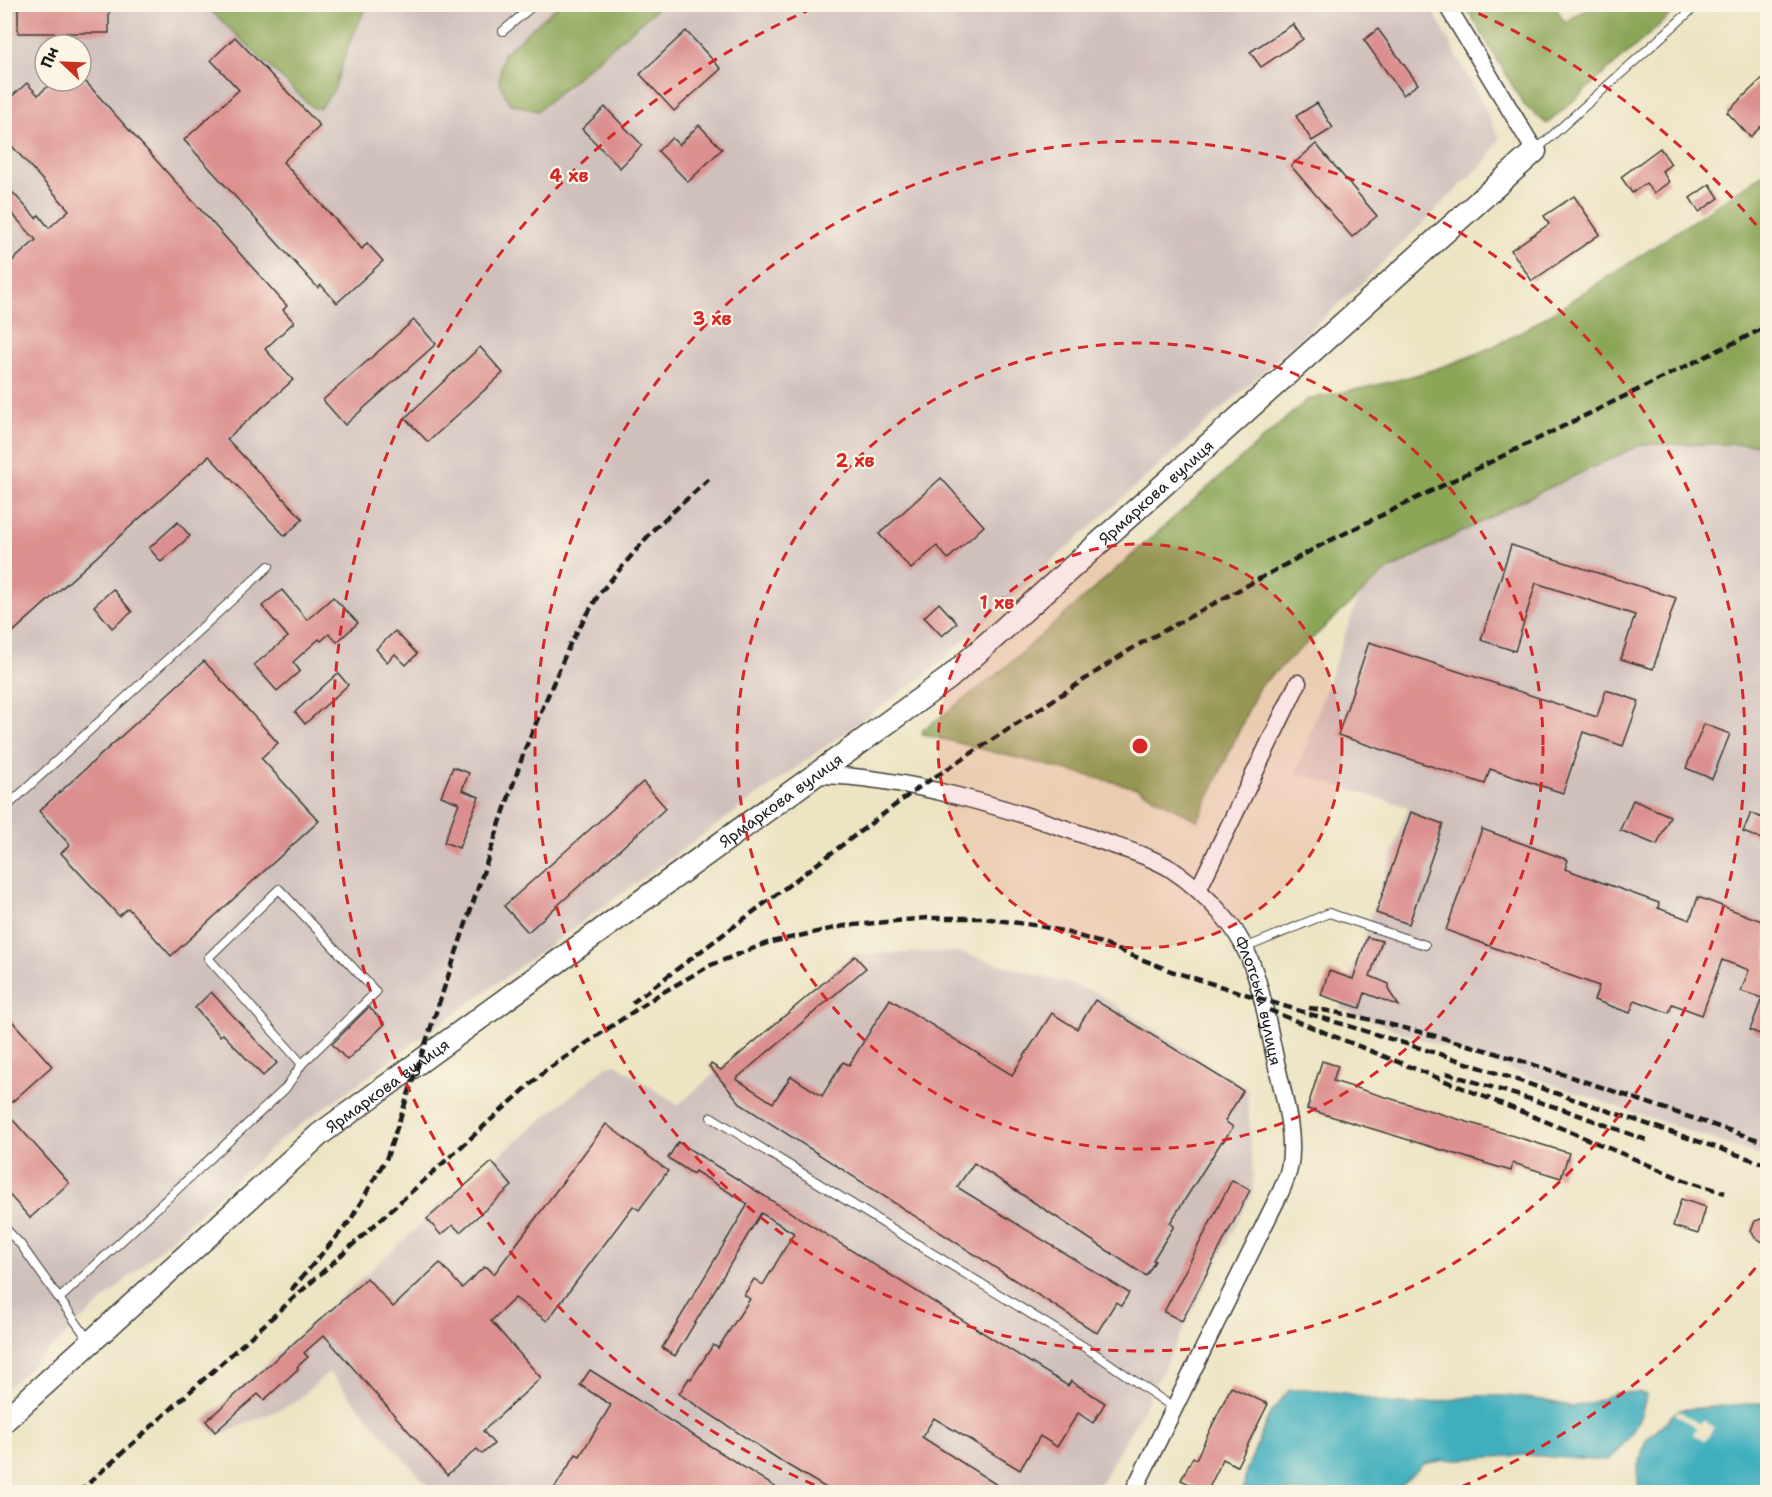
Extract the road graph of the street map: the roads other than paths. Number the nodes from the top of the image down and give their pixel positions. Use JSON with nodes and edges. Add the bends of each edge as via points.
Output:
{"nodes":[{"id":1,"x":535,"y":4,"type":"edge"},
{"id":2,"x":1446,"y":4,"type":"edge"},
{"id":3,"x":1698,"y":4,"type":"edge"},
{"id":4,"x":503,"y":31,"type":"dead end"},
{"id":5,"x":1535,"y":151,"type":"junction"},
{"id":6,"x":269,"y":566,"type":"dead end"},
{"id":7,"x":1298,"y":683,"type":"dead end"},
{"id":8,"x":817,"y":775,"type":"junction"},
{"id":9,"x":4,"y":809,"type":"edge"},
{"id":10,"x":1198,"y":890,"type":"junction"},
{"id":11,"x":1425,"y":945,"type":"dead end"},
{"id":12,"x":1245,"y":948,"type":"junction"},
{"id":13,"x":302,"y":1064,"type":"junction"},
{"id":14,"x":711,"y":1117,"type":"dead end"},
{"id":15,"x":4,"y":1227,"type":"edge"},
{"id":16,"x":59,"y":1299,"type":"junction"},
{"id":17,"x":91,"y":1343,"type":"junction"},
{"id":18,"x":1174,"y":1408,"type":"junction"},
{"id":19,"x":4,"y":1421,"type":"edge"},
{"id":20,"x":1133,"y":1492,"type":"edge"}],
"edges":[{"from":1,"to":4,"type":"lane"},
{"from":2,"to":5,"type":"street"},
{"from":3,"to":5,"type":"lane"},
{"from":5,"to":8,"type":"street","name":"Ярмаркова вулиця","via":[[950,678]]},
{"from":6,"to":9,"type":"lane"},
{"from":7,"to":10,"type":"street"},
{"from":8,"to":10,"type":"street","name":"Флотська вулиця","via":[[857,776],[977,801],[1147,857]]},
{"from":8,"to":17,"type":"street","name":"Ярмаркова вулиця","via":[[320,1134]]},
{"from":10,"to":12,"type":"street","name":"Флотська вулиця","via":[[1226,919]]},
{"from":11,"to":12,"type":"lane","via":[[1329,913]]},
{"from":12,"to":18,"type":"street","name":"Флотська вулиця","via":[[1260,989],[1286,1110],[1289,1169]]},
{"from":13,"to":13,"type":"lane","via":[[208,958],[279,889],[376,992]]},
{"from":13,"to":16,"type":"lane","via":[[285,1089]]},
{"from":14,"to":18,"type":"lane","via":[[1094,1353]]},
{"from":15,"to":16,"type":"lane"},
{"from":16,"to":17,"type":"lane"},
{"from":17,"to":19,"type":"street","name":"Ярмаркова вулиця"},
{"from":18,"to":20,"type":"street","name":"Флотська вулиця"}]}
